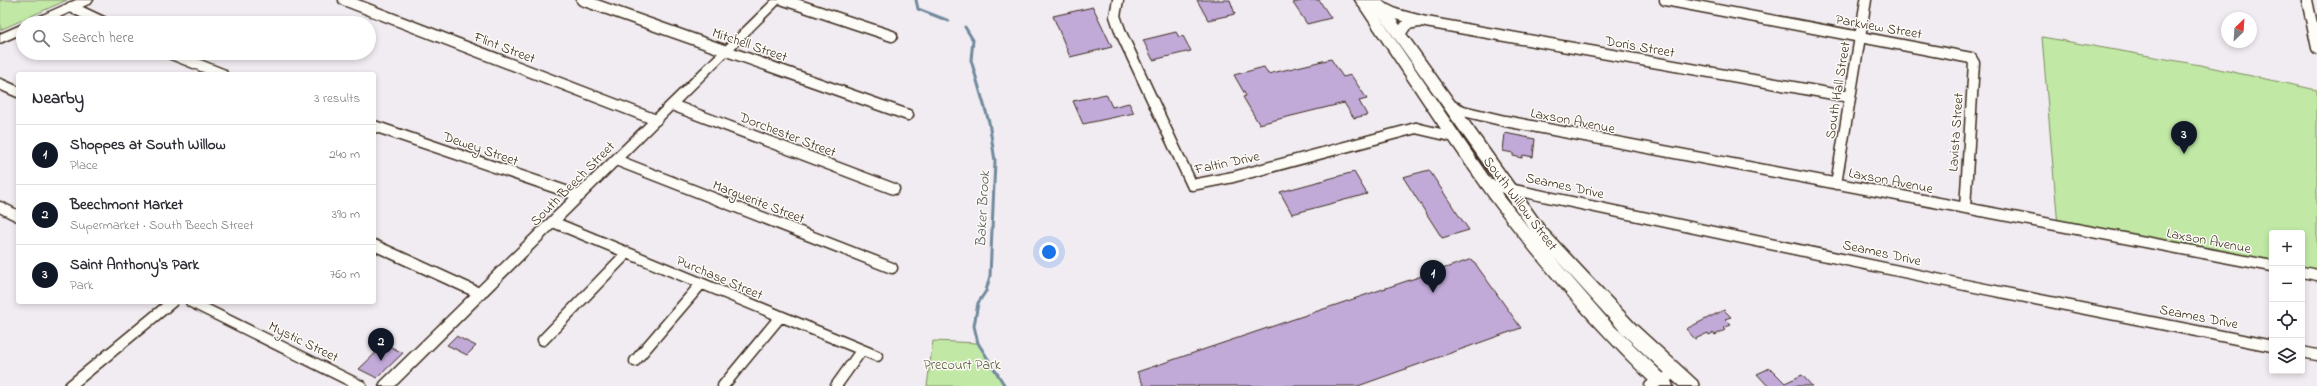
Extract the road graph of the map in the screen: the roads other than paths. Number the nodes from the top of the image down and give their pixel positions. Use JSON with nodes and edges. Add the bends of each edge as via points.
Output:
{"nodes":[{"id":1,"x":87,"y":0,"type":"edge"},
{"id":2,"x":344,"y":0,"type":"edge"},
{"id":3,"x":582,"y":0,"type":"edge"},
{"id":4,"x":778,"y":0,"type":"edge"},
{"id":5,"x":784,"y":0,"type":"edge"},
{"id":6,"x":1118,"y":0,"type":"edge"},
{"id":7,"x":1362,"y":0,"type":"edge"},
{"id":8,"x":1665,"y":0,"type":"edge"},
{"id":9,"x":1866,"y":0,"type":"edge"},
{"id":10,"x":2307,"y":0,"type":"edge"},
{"id":11,"x":1377,"y":3,"type":"edge"},
{"id":12,"x":71,"y":6,"type":"junction"},
{"id":13,"x":49,"y":16,"type":"edge"},
{"id":14,"x":91,"y":16,"type":"edge"},
{"id":15,"x":1426,"y":22,"type":"junction"},
{"id":16,"x":16,"y":31,"type":"edge"},
{"id":17,"x":1399,"y":35,"type":"junction"},
{"id":18,"x":892,"y":36,"type":"dead end"},
{"id":19,"x":1860,"y":37,"type":"junction"},
{"id":20,"x":0,"y":39,"type":"edge"},
{"id":21,"x":2317,"y":48,"type":"edge"},
{"id":22,"x":726,"y":51,"type":"junction"},
{"id":23,"x":1971,"y":58,"type":"joint"},
{"id":24,"x":187,"y":60,"type":"edge"},
{"id":25,"x":217,"y":72,"type":"edge"},
{"id":26,"x":0,"y":84,"type":"edge"},
{"id":27,"x":16,"y":91,"type":"edge"},
{"id":28,"x":1850,"y":97,"type":"junction"},
{"id":29,"x":1429,"y":100,"type":"junction"},
{"id":30,"x":1448,"y":104,"type":"junction"},
{"id":31,"x":672,"y":105,"type":"junction"},
{"id":32,"x":908,"y":115,"type":"dead end"},
{"id":33,"x":1443,"y":119,"type":"junction"},
{"id":34,"x":656,"y":120,"type":"junction"},
{"id":35,"x":1459,"y":120,"type":"junction"},
{"id":36,"x":1505,"y":121,"type":"junction"},
{"id":37,"x":1416,"y":128,"type":"junction"},
{"id":38,"x":376,"y":129,"type":"edge"},
{"id":39,"x":1454,"y":137,"type":"junction"},
{"id":40,"x":616,"y":160,"type":"junction"},
{"id":41,"x":1486,"y":184,"type":"junction"},
{"id":42,"x":1836,"y":184,"type":"junction"},
{"id":43,"x":1508,"y":188,"type":"junction"},
{"id":44,"x":894,"y":189,"type":"dead end"},
{"id":45,"x":580,"y":196,"type":"junction"},
{"id":46,"x":0,"y":207,"type":"edge"},
{"id":47,"x":1965,"y":208,"type":"junction"},
{"id":48,"x":16,"y":215,"type":"edge"},
{"id":49,"x":553,"y":222,"type":"junction"},
{"id":50,"x":376,"y":246,"type":"edge"},
{"id":51,"x":626,"y":254,"type":"junction"},
{"id":52,"x":2269,"y":265,"type":"edge"},
{"id":53,"x":892,"y":268,"type":"dead end"},
{"id":54,"x":2305,"y":273,"type":"edge"},
{"id":55,"x":2317,"y":275,"type":"edge"},
{"id":56,"x":701,"y":284,"type":"junction"},
{"id":57,"x":481,"y":294,"type":"junction"},
{"id":58,"x":170,"y":304,"type":"edge"},
{"id":59,"x":195,"y":304,"type":"edge"},
{"id":60,"x":780,"y":317,"type":"junction"},
{"id":61,"x":544,"y":340,"type":"dead end"},
{"id":62,"x":2269,"y":345,"type":"edge"},
{"id":63,"x":861,"y":351,"type":"junction"},
{"id":64,"x":2305,"y":353,"type":"edge"},
{"id":65,"x":2317,"y":355,"type":"edge"},
{"id":66,"x":877,"y":356,"type":"dead end"},
{"id":67,"x":635,"y":361,"type":"dead end"},
{"id":68,"x":1662,"y":381,"type":"edge"},
{"id":69,"x":70,"y":386,"type":"edge"},
{"id":70,"x":361,"y":386,"type":"edge"},
{"id":71,"x":386,"y":386,"type":"edge"},
{"id":72,"x":723,"y":386,"type":"edge"},
{"id":73,"x":836,"y":386,"type":"edge"},
{"id":74,"x":1691,"y":386,"type":"edge"}],
"edges":[{"from":1,"to":12,"type":"main road"},
{"from":2,"to":34,"type":"street","name":"Flint Street"},
{"from":3,"to":22,"type":"street","name":"Mitchell Street"},
{"from":4,"to":22,"type":"street","name":"South Beech Street"},
{"from":5,"to":18,"type":"street"},
{"from":6,"to":37,"type":"street","name":"Faltin Drive","via":[[1115,16],[1121,32],[1192,185],[1240,175]]},
{"from":7,"to":29,"type":"main road","name":"South Willow Street"},
{"from":8,"to":19,"type":"street","name":"Parkview Street"},
{"from":9,"to":19,"type":"street","name":"South Hall Street"},
{"from":10,"to":21,"type":"street"},
{"from":11,"to":15,"type":"street","name":"Doris Street","via":[[1395,14]]},
{"from":11,"to":17,"type":"main road","name":"South Willow Street"},
{"from":12,"to":13,"type":"main road"},
{"from":12,"to":14,"type":"street"},
{"from":15,"to":17,"type":"street","name":"Doris Street","via":[[1407,24]]},
{"from":15,"to":28,"type":"street","name":"Doris Street"},
{"from":16,"to":20,"type":"main road"},
{"from":17,"to":30,"type":"main road","name":"South Willow Street"},
{"from":19,"to":23,"type":"street","name":"Parkview Street"},
{"from":19,"to":28,"type":"street","name":"South Hall Street"},
{"from":22,"to":31,"type":"street","name":"South Beech Street"},
{"from":22,"to":32,"type":"street","name":"Mitchell Street"},
{"from":23,"to":47,"type":"street","name":"Lavista Street","via":[[1974,63]]},
{"from":24,"to":25,"type":"street"},
{"from":26,"to":27,"type":"street"},
{"from":28,"to":42,"type":"street","name":"South Hall Street"},
{"from":29,"to":33,"type":"main road","name":"South Willow Street"},
{"from":29,"to":37,"type":"main road","via":[[1426,118]]},
{"from":30,"to":35,"type":"main road","name":"South Willow Street"},
{"from":30,"to":36,"type":"street","name":"Laxson Avenue","via":[[1463,111]]},
{"from":31,"to":34,"type":"street","name":"South Beech Street"},
{"from":31,"to":44,"type":"street","name":"Dorchester Street"},
{"from":33,"to":35,"type":"street","name":"Laxson Avenue"},
{"from":33,"to":39,"type":"main road","name":"South Willow Street"},
{"from":34,"to":40,"type":"street","name":"South Beech Street"},
{"from":35,"to":36,"type":"street","name":"Laxson Avenue"},
{"from":35,"to":43,"type":"main road","name":"South Willow Street"},
{"from":36,"to":42,"type":"street","name":"Laxson Avenue"},
{"from":37,"to":39,"type":"main road"},
{"from":38,"to":45,"type":"street","name":"Dewey Street"},
{"from":39,"to":41,"type":"main road","name":"South Willow Street"},
{"from":40,"to":45,"type":"street","name":"South Beech Street"},
{"from":40,"to":53,"type":"street","name":"Marguerite Street"},
{"from":41,"to":43,"type":"street","name":"Seames Drive"},
{"from":41,"to":68,"type":"main road","name":"South Willow Street","via":[[1514,222],[1596,318]]},
{"from":42,"to":47,"type":"street","name":"Laxson Avenue"},
{"from":43,"to":62,"type":"street","name":"Seames Drive"},
{"from":43,"to":68,"type":"main road","name":"South Willow Street","via":[[1563,259],[1630,330]]},
{"from":45,"to":49,"type":"street","name":"South Beech Street"},
{"from":46,"to":48,"type":"street"},
{"from":47,"to":52,"type":"street","name":"Laxson Avenue"},
{"from":49,"to":51,"type":"street","name":"Purchase Street"},
{"from":49,"to":57,"type":"street","name":"South Beech Street"},
{"from":50,"to":57,"type":"street"},
{"from":51,"to":56,"type":"street","name":"Purchase Street"},
{"from":51,"to":61,"type":"street"},
{"from":54,"to":55,"type":"street"},
{"from":56,"to":60,"type":"street","name":"Purchase Street"},
{"from":56,"to":67,"type":"street"},
{"from":57,"to":71,"type":"street","name":"South Beech Street"},
{"from":58,"to":69,"type":"street"},
{"from":59,"to":70,"type":"street","name":"Mystic Street"},
{"from":60,"to":63,"type":"street","name":"Purchase Street"},
{"from":60,"to":72,"type":"street"},
{"from":63,"to":66,"type":"street","name":"Purchase Street"},
{"from":63,"to":73,"type":"street"},
{"from":64,"to":65,"type":"street"},
{"from":68,"to":74,"type":"main road","name":"South Willow Street"}]}
